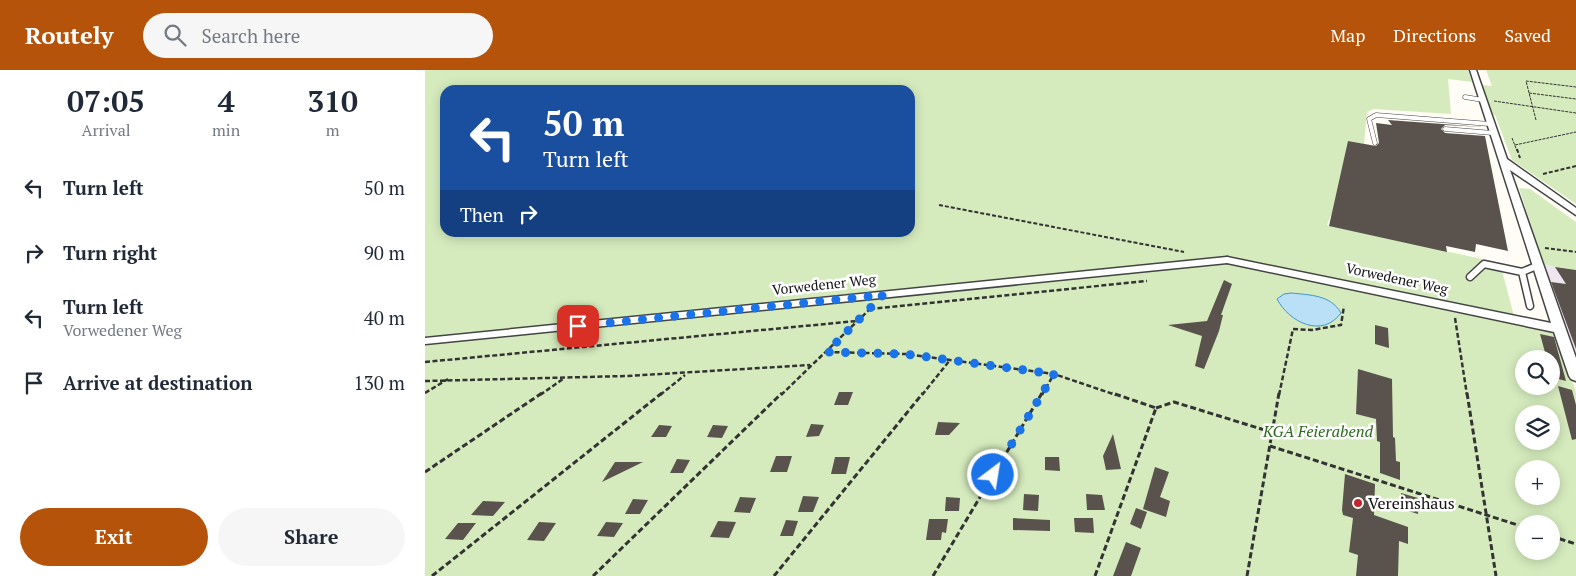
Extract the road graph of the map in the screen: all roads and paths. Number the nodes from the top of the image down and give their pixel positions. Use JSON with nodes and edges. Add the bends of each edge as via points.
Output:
{"nodes":[{"id":1,"x":1473,"y":70,"type":"edge"},
{"id":2,"x":1576,"y":87,"type":"edge"},
{"id":3,"x":1529,"y":93,"type":"junction"},
{"id":4,"x":1465,"y":97,"type":"dead end"},
{"id":5,"x":1483,"y":99,"type":"junction"},
{"id":6,"x":1576,"y":99,"type":"edge"},
{"id":7,"x":1532,"y":106,"type":"junction"},
{"id":8,"x":1576,"y":112,"type":"edge"},
{"id":9,"x":1535,"y":120,"type":"dead end"},
{"id":10,"x":1490,"y":124,"type":"junction"},
{"id":11,"x":1445,"y":129,"type":"dead end"},
{"id":12,"x":1576,"y":132,"type":"edge"},
{"id":13,"x":1493,"y":133,"type":"junction"},
{"id":14,"x":1512,"y":138,"type":"dead end"},
{"id":15,"x":1375,"y":144,"type":"dead end"},
{"id":16,"x":1515,"y":144,"type":"junction"},
{"id":17,"x":1502,"y":159,"type":"junction"},
{"id":18,"x":1521,"y":161,"type":"dead end"},
{"id":19,"x":1576,"y":166,"type":"edge"},
{"id":20,"x":1548,"y":179,"type":"dead end"},
{"id":21,"x":939,"y":205,"type":"dead end"},
{"id":22,"x":1576,"y":212,"type":"edge"},
{"id":23,"x":1533,"y":247,"type":"junction"},
{"id":24,"x":1576,"y":252,"type":"edge"},
{"id":25,"x":1186,"y":253,"type":"dead end"},
{"id":26,"x":1227,"y":260,"type":"joint"},
{"id":27,"x":1539,"y":265,"type":"junction"},
{"id":28,"x":1522,"y":272,"type":"junction"},
{"id":29,"x":1470,"y":278,"type":"dead end"},
{"id":30,"x":1154,"y":280,"type":"dead end"},
{"id":31,"x":883,"y":295,"type":"junction"},
{"id":32,"x":1344,"y":306,"type":"dead end"},
{"id":33,"x":1530,"y":306,"type":"dead end"},
{"id":34,"x":870,"y":309,"type":"junction"},
{"id":35,"x":1454,"y":314,"type":"dead end"},
{"id":36,"x":857,"y":321,"type":"junction"},
{"id":37,"x":1559,"y":329,"type":"junction"},
{"id":38,"x":425,"y":341,"type":"edge"},
{"id":39,"x":827,"y":352,"type":"junction"},
{"id":40,"x":950,"y":360,"type":"junction"},
{"id":41,"x":425,"y":362,"type":"edge"},
{"id":42,"x":812,"y":365,"type":"junction"},
{"id":43,"x":686,"y":374,"type":"junction"},
{"id":44,"x":1054,"y":374,"type":"junction"},
{"id":45,"x":1576,"y":376,"type":"edge"},
{"id":46,"x":564,"y":378,"type":"junction"},
{"id":47,"x":449,"y":379,"type":"junction"},
{"id":48,"x":425,"y":381,"type":"edge"},
{"id":49,"x":425,"y":393,"type":"edge"},
{"id":50,"x":1156,"y":408,"type":"junction"},
{"id":51,"x":1271,"y":432,"type":"junction"},
{"id":52,"x":1270,"y":446,"type":"junction"},
{"id":53,"x":425,"y":472,"type":"edge"},
{"id":54,"x":1487,"y":516,"type":"junction"},
{"id":55,"x":1515,"y":524,"type":"edge"},
{"id":56,"x":1560,"y":539,"type":"edge"},
{"id":57,"x":1576,"y":544,"type":"edge"},
{"id":58,"x":432,"y":576,"type":"edge"},
{"id":59,"x":593,"y":576,"type":"edge"},
{"id":60,"x":774,"y":576,"type":"edge"},
{"id":61,"x":933,"y":576,"type":"edge"},
{"id":62,"x":1095,"y":576,"type":"edge"},
{"id":63,"x":1247,"y":576,"type":"edge"},
{"id":64,"x":1496,"y":576,"type":"edge"}],
"edges":[{"from":1,"to":5,"type":"street"},
{"from":2,"to":3,"type":"path","via":[[1526,81]]},
{"from":3,"to":6,"type":"path"},
{"from":3,"to":7,"type":"path"},
{"from":4,"to":5,"type":"lane"},
{"from":5,"to":7,"type":"path"},
{"from":5,"to":10,"type":"street"},
{"from":7,"to":8,"type":"path"},
{"from":7,"to":9,"type":"path"},
{"from":10,"to":13,"type":"street"},
{"from":10,"to":15,"type":"lane","via":[[1376,115],[1369,119]]},
{"from":11,"to":13,"type":"lane"},
{"from":12,"to":16,"type":"path"},
{"from":13,"to":17,"type":"street"},
{"from":14,"to":16,"type":"path"},
{"from":16,"to":18,"type":"path"},
{"from":17,"to":22,"type":"street"},
{"from":17,"to":23,"type":"street"},
{"from":19,"to":20,"type":"path","via":[[1541,174]]},
{"from":21,"to":25,"type":"path"},
{"from":23,"to":24,"type":"path"},
{"from":23,"to":27,"type":"street"},
{"from":26,"to":31,"type":"lane","name":"Vorwedener Weg"},
{"from":26,"to":37,"type":"street","name":"Vorwedener Weg"},
{"from":27,"to":28,"type":"lane"},
{"from":27,"to":37,"type":"street"},
{"from":28,"to":29,"type":"lane","via":[[1483,264]]},
{"from":28,"to":33,"type":"lane"},
{"from":30,"to":34,"type":"path"},
{"from":31,"to":34,"type":"path"},
{"from":31,"to":38,"type":"lane","name":"Vorwedener Weg"},
{"from":32,"to":51,"type":"path","via":[[1341,325],[1312,330],[1293,329]]},
{"from":34,"to":36,"type":"path"},
{"from":35,"to":54,"type":"path"},
{"from":36,"to":39,"type":"path"},
{"from":36,"to":41,"type":"path"},
{"from":37,"to":45,"type":"street"},
{"from":39,"to":40,"type":"path","via":[[905,354]]},
{"from":39,"to":42,"type":"path"},
{"from":40,"to":44,"type":"path"},
{"from":40,"to":60,"type":"path"},
{"from":42,"to":43,"type":"path"},
{"from":42,"to":59,"type":"path"},
{"from":43,"to":46,"type":"path"},
{"from":43,"to":58,"type":"path"},
{"from":44,"to":50,"type":"path"},
{"from":44,"to":61,"type":"path"},
{"from":46,"to":47,"type":"path"},
{"from":46,"to":53,"type":"path"},
{"from":47,"to":48,"type":"path"},
{"from":47,"to":49,"type":"path"},
{"from":50,"to":51,"type":"path","via":[[1174,402]]},
{"from":50,"to":62,"type":"path"},
{"from":51,"to":52,"type":"path"},
{"from":52,"to":54,"type":"path"},
{"from":52,"to":63,"type":"path"},
{"from":54,"to":55,"type":"path"},
{"from":54,"to":64,"type":"path"},
{"from":56,"to":57,"type":"path"}]}
